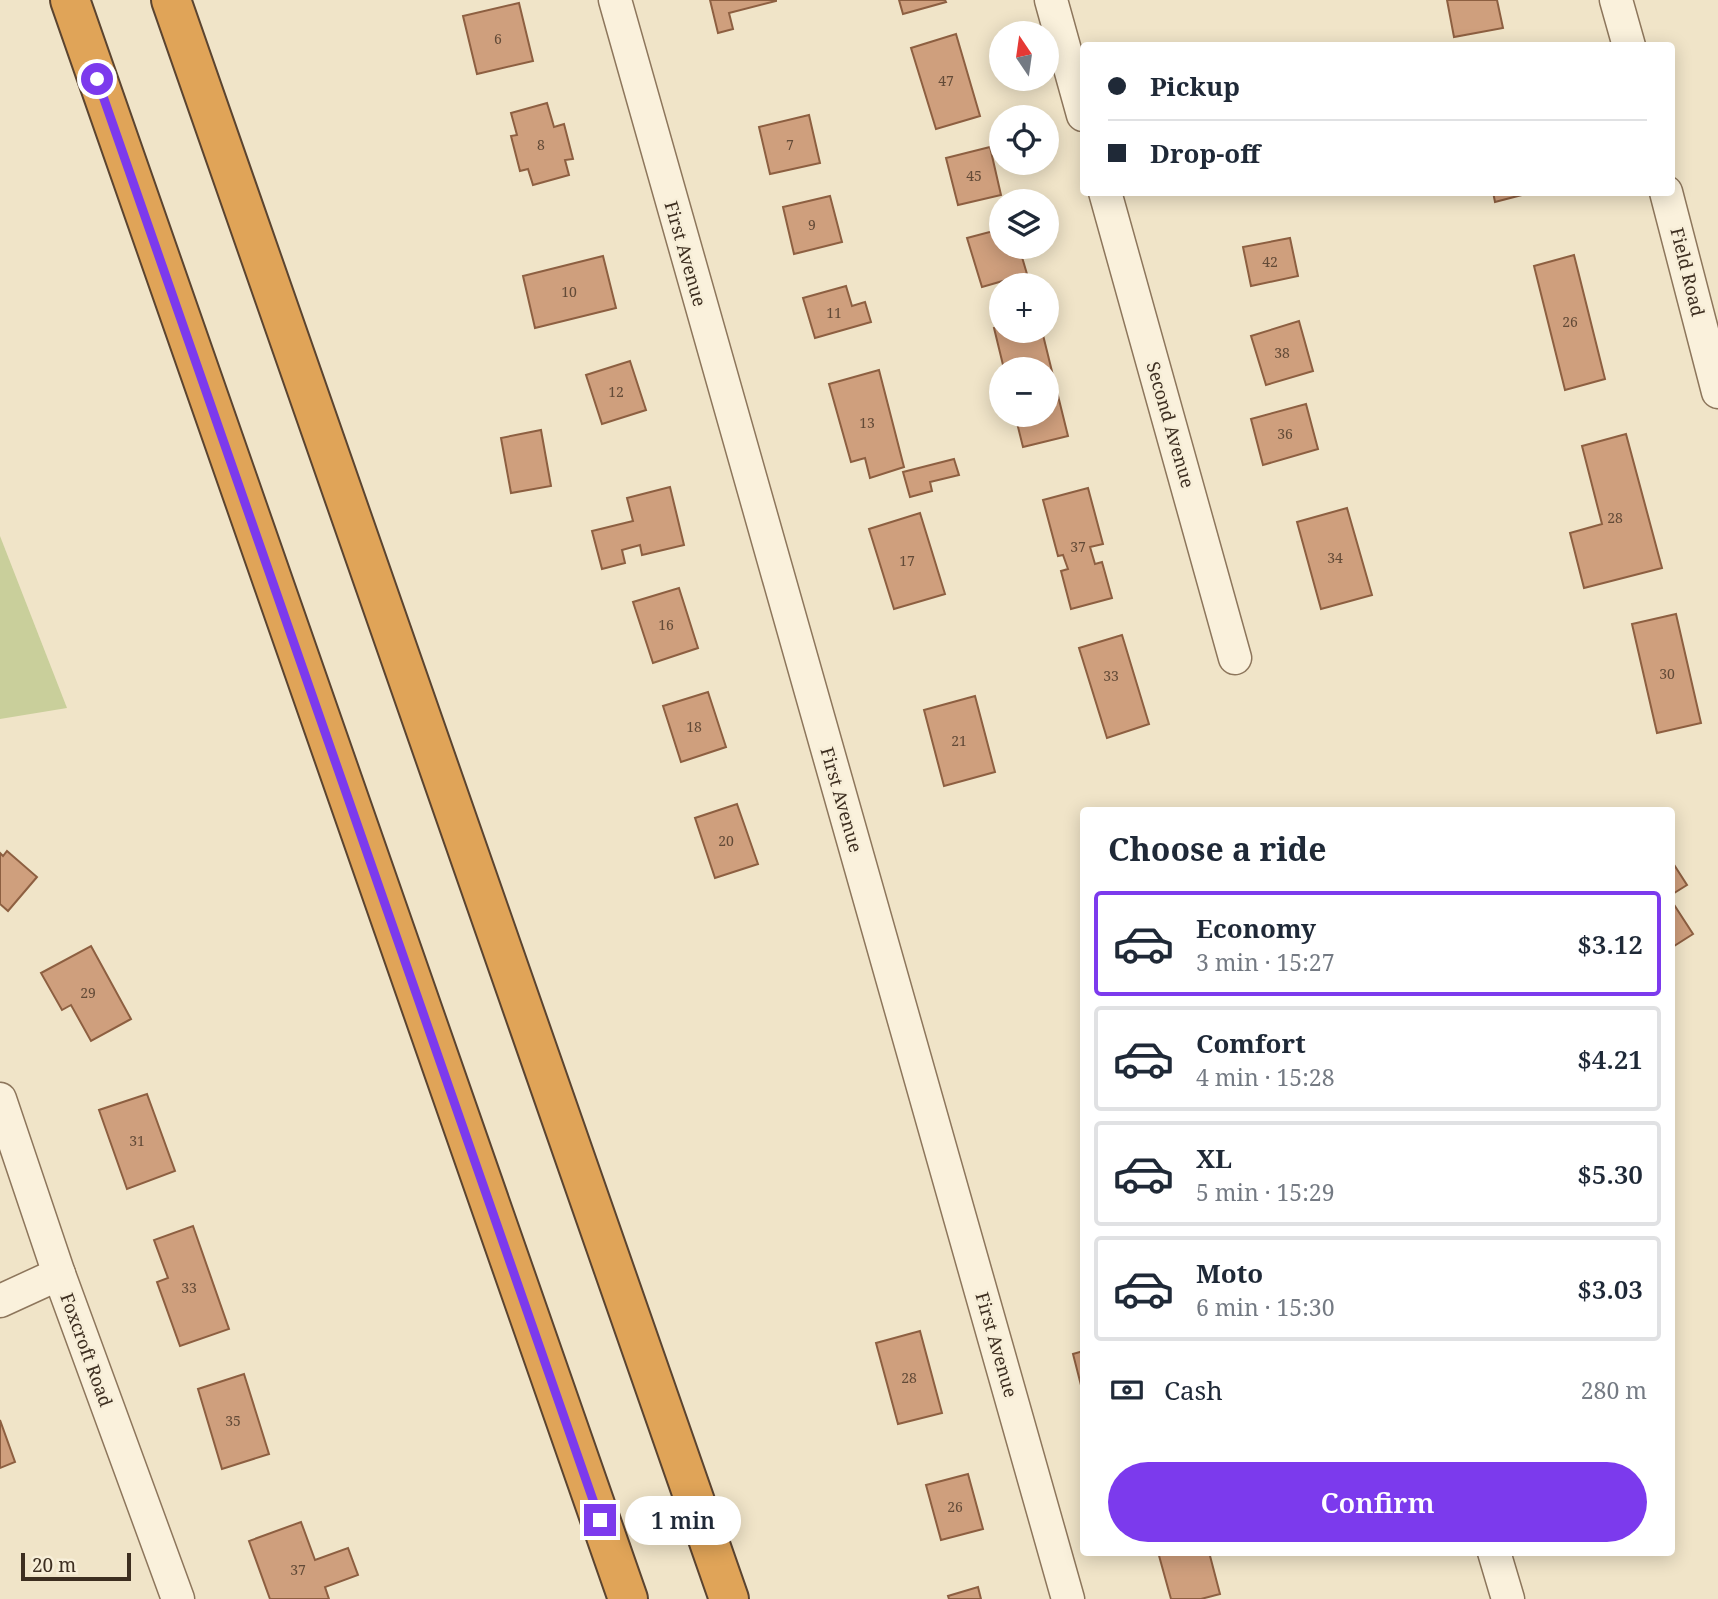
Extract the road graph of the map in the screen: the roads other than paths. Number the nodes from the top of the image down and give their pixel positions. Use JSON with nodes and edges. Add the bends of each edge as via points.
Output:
{"nodes":[{"id":1,"x":70,"y":0,"type":"edge"},
{"id":2,"x":171,"y":0,"type":"edge"},
{"id":3,"x":615,"y":0,"type":"edge"},
{"id":4,"x":1051,"y":0,"type":"edge"},
{"id":5,"x":1616,"y":0,"type":"edge"},
{"id":6,"x":1628,"y":42,"type":"edge"},
{"id":7,"x":1080,"y":104,"type":"edge"},
{"id":8,"x":1106,"y":196,"type":"edge"},
{"id":9,"x":1668,"y":196,"type":"edge"},
{"id":10,"x":1718,"y":392,"type":"edge"},
{"id":11,"x":1235,"y":658,"type":"dead end"},
{"id":12,"x":0,"y":1099,"type":"edge"},
{"id":13,"x":59,"y":1274,"type":"junction"},
{"id":14,"x":0,"y":1301,"type":"edge"},
{"id":15,"x":1495,"y":1556,"type":"edge"},
{"id":16,"x":178,"y":1599,"type":"edge"},
{"id":17,"x":628,"y":1599,"type":"edge"},
{"id":18,"x":729,"y":1599,"type":"edge"},
{"id":19,"x":1068,"y":1599,"type":"edge"},
{"id":20,"x":1508,"y":1599,"type":"edge"}],
"edges":[{"from":1,"to":17,"type":"highway"},
{"from":2,"to":18,"type":"highway"},
{"from":3,"to":19,"type":"street","name":"First Avenue"},
{"from":4,"to":7,"type":"street"},
{"from":5,"to":6,"type":"street"},
{"from":8,"to":11,"type":"street","name":"Second Avenue"},
{"from":9,"to":10,"type":"street","name":"Field Road"},
{"from":12,"to":13,"type":"street","name":"Foxcroft Road"},
{"from":13,"to":14,"type":"street"},
{"from":13,"to":16,"type":"street","name":"Foxcroft Road"},
{"from":15,"to":20,"type":"street"}]}
